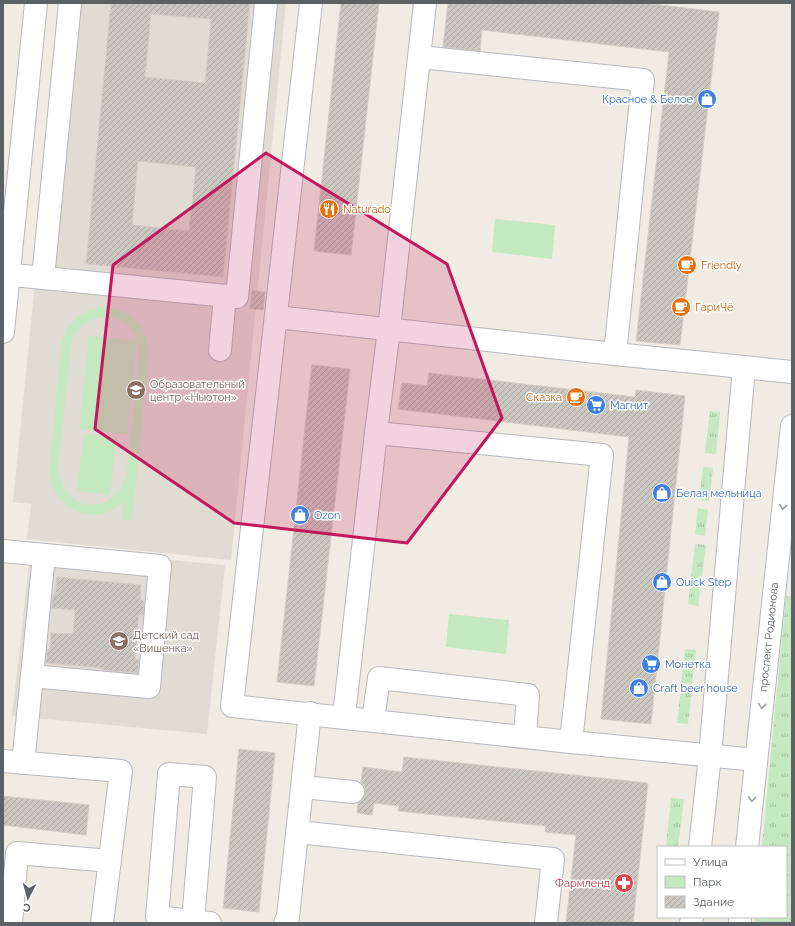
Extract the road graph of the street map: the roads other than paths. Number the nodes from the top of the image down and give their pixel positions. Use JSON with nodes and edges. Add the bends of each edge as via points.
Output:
{"nodes":[{"id":1,"x":36,"y":3,"type":"edge"},
{"id":2,"x":70,"y":3,"type":"edge"},
{"id":3,"x":266,"y":3,"type":"edge"},
{"id":4,"x":312,"y":3,"type":"edge"},
{"id":5,"x":425,"y":3,"type":"edge"},
{"id":6,"x":420,"y":57,"type":"junction"},
{"id":7,"x":6,"y":274,"type":"edge"},
{"id":8,"x":43,"y":278,"type":"junction"},
{"id":9,"x":225,"y":296,"type":"junction"},
{"id":10,"x":276,"y":317,"type":"junction"},
{"id":11,"x":390,"y":329,"type":"junction"},
{"id":12,"x":3,"y":332,"type":"edge"},
{"id":13,"x":220,"y":350,"type":"dead end"},
{"id":14,"x":615,"y":354,"type":"junction"},
{"id":15,"x":744,"y":367,"type":"junction"},
{"id":16,"x":792,"y":372,"type":"edge"},
{"id":17,"x":792,"y":426,"type":"edge"},
{"id":18,"x":376,"y":433,"type":"junction"},
{"id":19,"x":3,"y":551,"type":"edge"},
{"id":20,"x":44,"y":555,"type":"junction"},
{"id":21,"x":784,"y":585,"type":"edge"},
{"id":22,"x":32,"y":676,"type":"junction"},
{"id":23,"x":310,"y":714,"type":"junction"},
{"id":24,"x":344,"y":716,"type":"junction"},
{"id":25,"x":373,"y":720,"type":"junction"},
{"id":26,"x":525,"y":737,"type":"junction"},
{"id":27,"x":571,"y":742,"type":"junction"},
{"id":28,"x":710,"y":756,"type":"junction"},
{"id":29,"x":756,"y":760,"type":"junction"},
{"id":30,"x":13,"y":762,"type":"edge"},
{"id":31,"x":303,"y":787,"type":"junction"},
{"id":32,"x":353,"y":792,"type":"dead end"},
{"id":33,"x":298,"y":832,"type":"junction"},
{"id":34,"x":700,"y":846,"type":"edge"},
{"id":35,"x":747,"y":846,"type":"edge"},
{"id":36,"x":110,"y":861,"type":"junction"},
{"id":37,"x":201,"y":922,"type":"edge"},
{"id":38,"x":11,"y":923,"type":"edge"},
{"id":39,"x":102,"y":923,"type":"edge"},
{"id":40,"x":285,"y":923,"type":"edge"},
{"id":41,"x":546,"y":923,"type":"edge"}],
"edges":[{"from":1,"to":7,"type":"street"},
{"from":2,"to":8,"type":"street"},
{"from":3,"to":9,"type":"street","via":[[237,297]]},
{"from":4,"to":10,"type":"street"},
{"from":5,"to":6,"type":"street"},
{"from":6,"to":11,"type":"street"},
{"from":6,"to":14,"type":"street","via":[[643,80]]},
{"from":7,"to":8,"type":"street"},
{"from":7,"to":12,"type":"street"},
{"from":8,"to":9,"type":"street"},
{"from":9,"to":13,"type":"street"},
{"from":10,"to":11,"type":"street"},
{"from":10,"to":23,"type":"street","via":[[232,706]]},
{"from":11,"to":14,"type":"street"},
{"from":11,"to":18,"type":"street"},
{"from":14,"to":15,"type":"street"},
{"from":15,"to":16,"type":"street"},
{"from":15,"to":28,"type":"street"},
{"from":17,"to":21,"type":"street","name":"проспект Родионова","one_way":true},
{"from":18,"to":24,"type":"street"},
{"from":18,"to":27,"type":"street","via":[[602,455]]},
{"from":19,"to":20,"type":"street"},
{"from":20,"to":22,"type":"street"},
{"from":20,"to":22,"type":"street","via":[[160,566],[149,687]]},
{"from":21,"to":29,"type":"street","name":"проспект Родионова","one_way":true},
{"from":22,"to":30,"type":"street"},
{"from":23,"to":24,"type":"street"},
{"from":23,"to":31,"type":"street"},
{"from":24,"to":25,"type":"street"},
{"from":25,"to":26,"type":"street"},
{"from":25,"to":26,"type":"street","via":[[379,678],[528,695]]},
{"from":26,"to":27,"type":"street"},
{"from":27,"to":28,"type":"street"},
{"from":28,"to":29,"type":"street"},
{"from":28,"to":34,"type":"street"},
{"from":29,"to":35,"type":"street","name":"проспект Родионова","one_way":true},
{"from":30,"to":36,"type":"street","via":[[121,771]]},
{"from":31,"to":32,"type":"street"},
{"from":31,"to":33,"type":"street"},
{"from":33,"to":40,"type":"street","via":[[288,917]]},
{"from":33,"to":41,"type":"street","via":[[553,859]]},
{"from":36,"to":38,"type":"street","via":[[17,853]]},
{"from":36,"to":39,"type":"street"},
{"from":37,"to":37,"type":"street","via":[[157,917],[169,774],[205,777]]}]}
